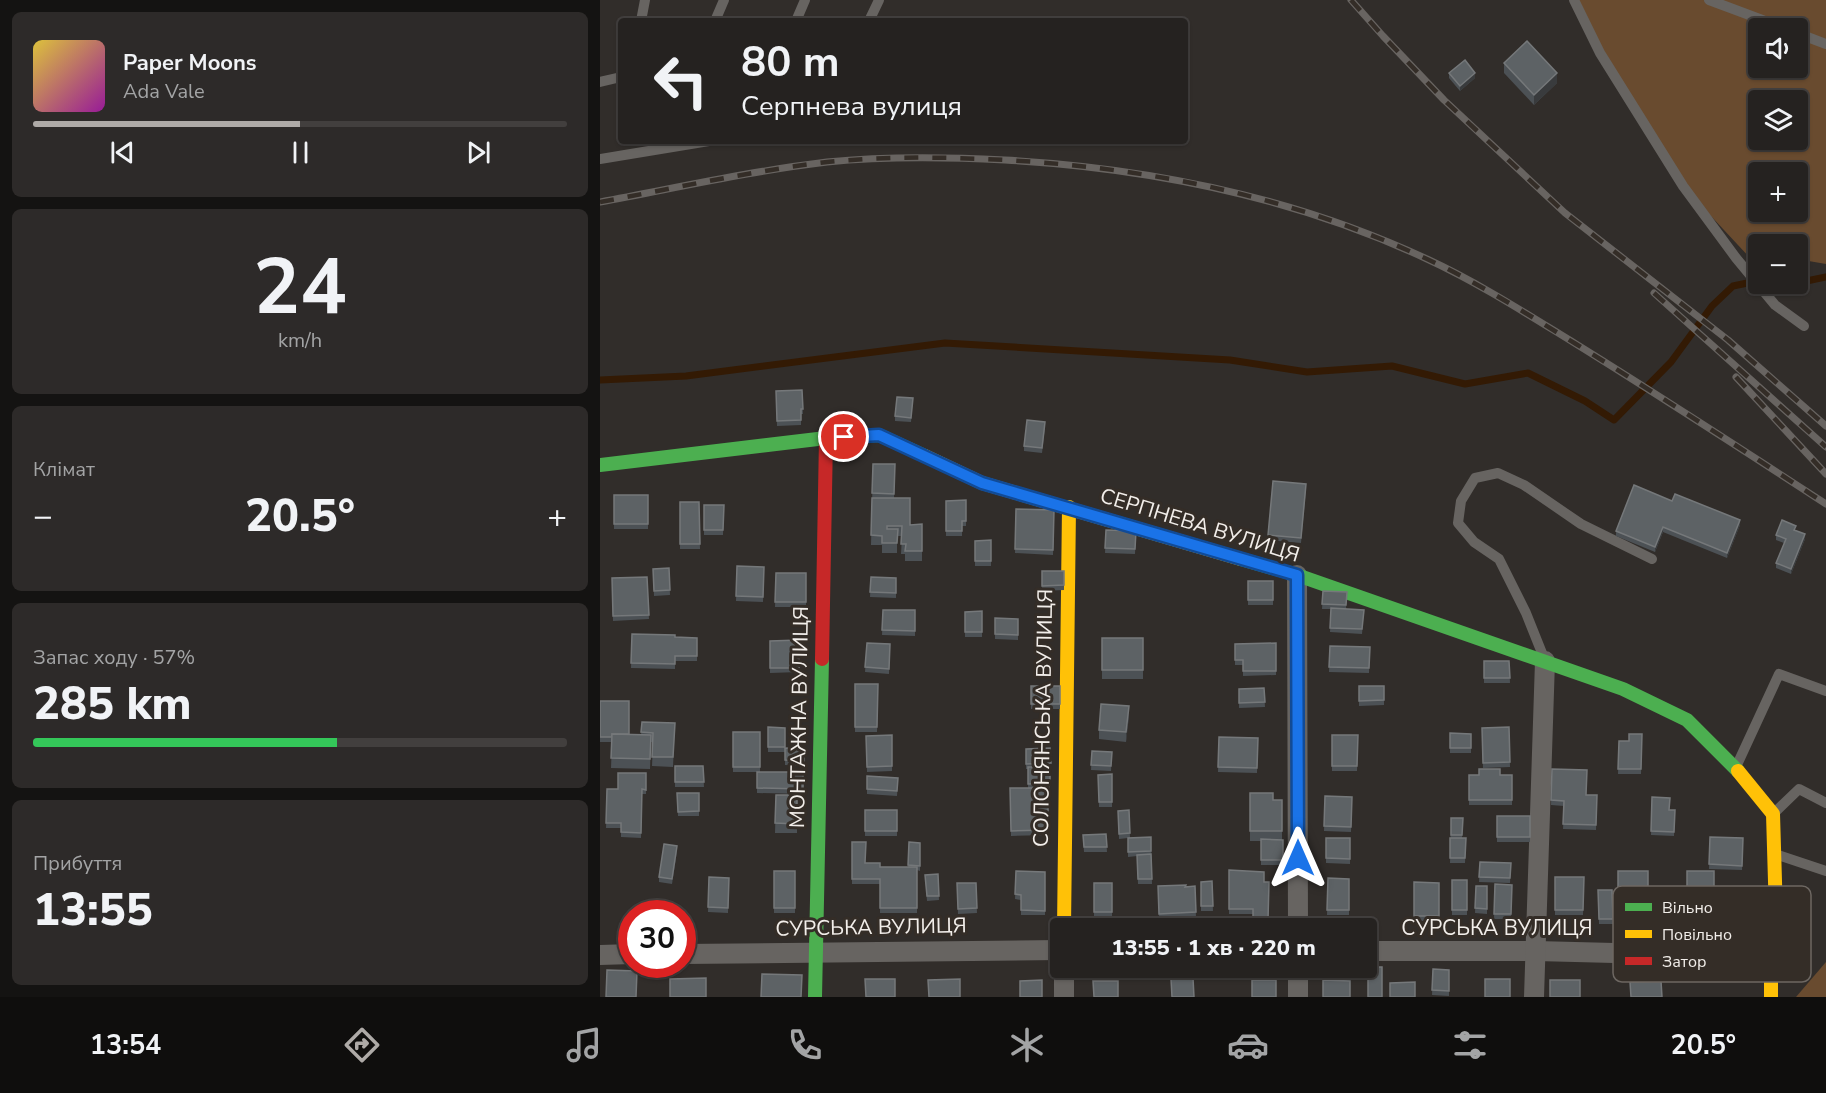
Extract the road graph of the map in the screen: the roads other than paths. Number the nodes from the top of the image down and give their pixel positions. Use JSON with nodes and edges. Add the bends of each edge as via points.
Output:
{"nodes":[{"id":1,"x":645,"y":0,"type":"edge"},
{"id":2,"x":724,"y":0,"type":"edge"},
{"id":3,"x":805,"y":0,"type":"edge"},
{"id":4,"x":879,"y":0,"type":"edge"},
{"id":5,"x":1574,"y":0,"type":"edge"},
{"id":6,"x":1709,"y":0,"type":"edge"},
{"id":7,"x":642,"y":18,"type":"edge"},
{"id":8,"x":716,"y":18,"type":"edge"},
{"id":9,"x":797,"y":18,"type":"edge"},
{"id":10,"x":870,"y":18,"type":"edge"},
{"id":11,"x":1757,"y":18,"type":"edge"},
{"id":12,"x":1808,"y":37,"type":"edge"},
{"id":13,"x":1826,"y":44,"type":"edge"},
{"id":14,"x":618,"y":78,"type":"edge"},
{"id":15,"x":600,"y":82,"type":"edge"},
{"id":16,"x":691,"y":144,"type":"edge"},
{"id":17,"x":600,"y":159,"type":"edge"},
{"id":18,"x":1804,"y":326,"type":"dead end"},
{"id":19,"x":826,"y":438,"type":"junction"},
{"id":20,"x":600,"y":465,"type":"edge"},
{"id":21,"x":1069,"y":507,"type":"junction"},
{"id":22,"x":1652,"y":559,"type":"dead end"},
{"id":23,"x":1297,"y":575,"type":"junction"},
{"id":24,"x":1545,"y":661,"type":"junction"},
{"id":25,"x":1826,"y":691,"type":"edge"},
{"id":26,"x":1736,"y":768,"type":"junction"},
{"id":27,"x":1826,"y":803,"type":"edge"},
{"id":28,"x":1773,"y":814,"type":"junction"},
{"id":29,"x":1775,"y":854,"type":"junction"},
{"id":30,"x":1826,"y":871,"type":"edge"},
{"id":31,"x":1776,"y":886,"type":"edge"},
{"id":32,"x":1064,"y":918,"type":"edge"},
{"id":33,"x":1298,"y":918,"type":"edge"},
{"id":34,"x":1050,"y":950,"type":"edge"},
{"id":35,"x":1377,"y":951,"type":"edge"},
{"id":36,"x":1536,"y":951,"type":"junction"},
{"id":37,"x":815,"y":952,"type":"junction"},
{"id":38,"x":1613,"y":953,"type":"edge"},
{"id":39,"x":618,"y":954,"type":"edge"},
{"id":40,"x":696,"y":954,"type":"edge"},
{"id":41,"x":600,"y":955,"type":"edge"},
{"id":42,"x":1064,"y":978,"type":"edge"},
{"id":43,"x":1298,"y":978,"type":"edge"},
{"id":44,"x":1771,"y":982,"type":"edge"},
{"id":45,"x":815,"y":997,"type":"edge"},
{"id":46,"x":1064,"y":997,"type":"edge"},
{"id":47,"x":1298,"y":997,"type":"edge"},
{"id":48,"x":1534,"y":997,"type":"edge"},
{"id":49,"x":1771,"y":997,"type":"edge"}],
"edges":[{"from":1,"to":7,"type":"lane"},
{"from":2,"to":8,"type":"lane"},
{"from":3,"to":9,"type":"lane"},
{"from":4,"to":10,"type":"lane"},
{"from":5,"to":18,"type":"lane","via":[[1600,53],[1683,186],[1775,305]]},
{"from":6,"to":11,"type":"lane"},
{"from":12,"to":13,"type":"lane"},
{"from":14,"to":15,"type":"lane"},
{"from":16,"to":17,"type":"lane"},
{"from":19,"to":20,"type":"street","name":"СЕРПНЕВА ВУЛИЦЯ"},
{"from":19,"to":21,"type":"street","name":"СЕРПНЕВА ВУЛИЦЯ","via":[[879,435],[982,483]]},
{"from":19,"to":37,"type":"street","name":"МОНТАЖНА ВУЛИЦЯ"},
{"from":21,"to":23,"type":"street","name":"СЕРПНЕВА ВУЛИЦЯ"},
{"from":21,"to":32,"type":"street","name":"СОЛОНЯНСЬКА ВУЛИЦЯ"},
{"from":22,"to":24,"type":"lane","via":[[1581,524],[1524,485],[1498,473],[1475,478],[1461,501],[1458,523],[1474,542],[1499,560]]},
{"from":23,"to":24,"type":"street","name":"СЕРПНЕВА ВУЛИЦЯ"},
{"from":23,"to":33,"type":"street"},
{"from":24,"to":26,"type":"street","name":"СЕРПНЕВА ВУЛИЦЯ","via":[[1623,688],[1687,720]]},
{"from":24,"to":36,"type":"street"},
{"from":25,"to":26,"type":"lane","via":[[1779,674]]},
{"from":26,"to":28,"type":"street","name":"СЕРПНЕВА ВУЛИЦЯ"},
{"from":27,"to":28,"type":"lane","via":[[1800,789]]},
{"from":28,"to":29,"type":"street"},
{"from":29,"to":30,"type":"lane"},
{"from":29,"to":31,"type":"street"},
{"from":34,"to":37,"type":"street","name":"СУРСЬКА ВУЛИЦЯ"},
{"from":35,"to":36,"type":"street","name":"СУРСЬКА ВУЛИЦЯ"},
{"from":36,"to":38,"type":"street","name":"СУРСЬКА ВУЛИЦЯ"},
{"from":36,"to":48,"type":"street"},
{"from":37,"to":40,"type":"street","name":"СУРСЬКА ВУЛИЦЯ"},
{"from":37,"to":45,"type":"street","name":"МОНТАЖНА ВУЛИЦЯ"},
{"from":39,"to":41,"type":"street"},
{"from":42,"to":46,"type":"street"},
{"from":43,"to":47,"type":"street"},
{"from":44,"to":49,"type":"street"}]}
